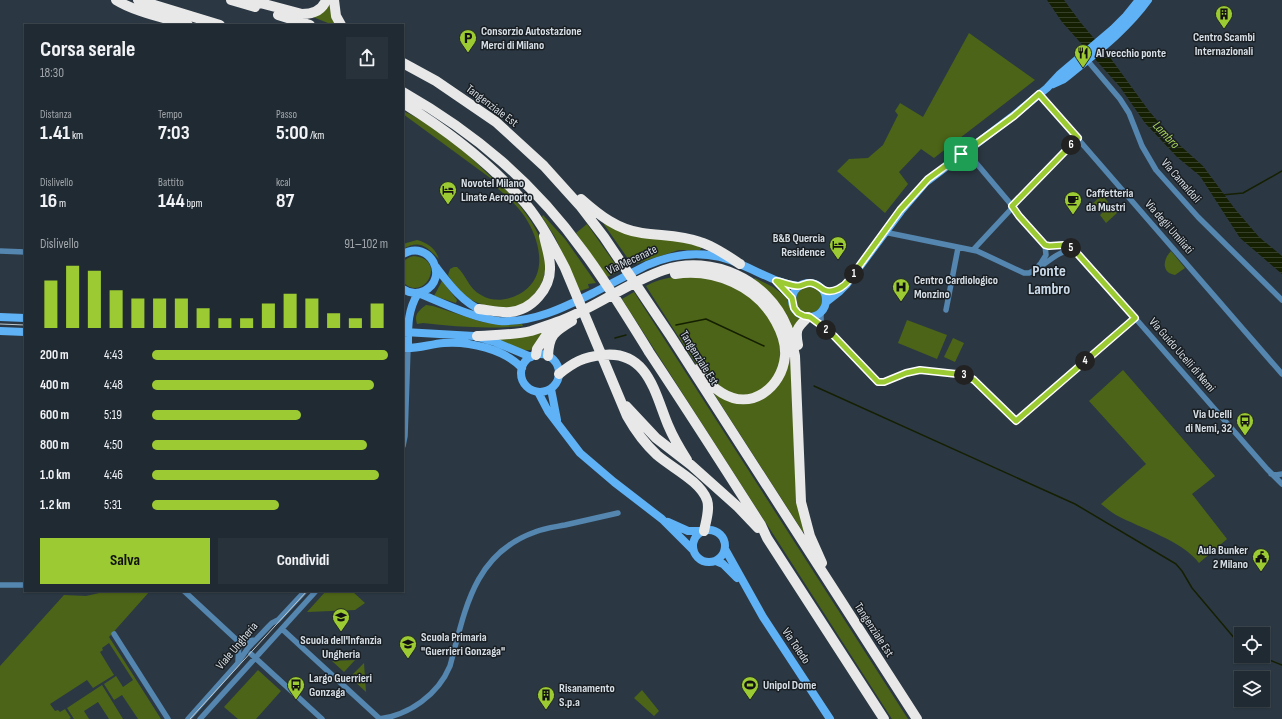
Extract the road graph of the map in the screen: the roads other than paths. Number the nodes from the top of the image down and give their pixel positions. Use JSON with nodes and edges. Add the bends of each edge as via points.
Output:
{"nodes":[{"id":1,"x":116,"y":0,"type":"edge"},
{"id":2,"x":138,"y":0,"type":"edge"},
{"id":3,"x":232,"y":0,"type":"edge"},
{"id":4,"x":249,"y":0,"type":"edge"},
{"id":5,"x":326,"y":0,"type":"edge"},
{"id":6,"x":334,"y":0,"type":"edge"},
{"id":7,"x":1139,"y":0,"type":"edge"},
{"id":8,"x":1148,"y":0,"type":"edge"},
{"id":9,"x":185,"y":24,"type":"edge"},
{"id":10,"x":217,"y":24,"type":"edge"},
{"id":11,"x":307,"y":24,"type":"edge"},
{"id":12,"x":340,"y":24,"type":"edge"},
{"id":13,"x":1101,"y":43,"type":"junction"},
{"id":14,"x":1086,"y":57,"type":"junction"},
{"id":15,"x":404,"y":58,"type":"edge"},
{"id":16,"x":404,"y":64,"type":"edge"},
{"id":17,"x":415,"y":69,"type":"junction"},
{"id":18,"x":404,"y":93,"type":"edge"},
{"id":19,"x":1039,"y":94,"type":"junction"},
{"id":20,"x":404,"y":104,"type":"edge"},
{"id":21,"x":1078,"y":138,"type":"junction"},
{"id":22,"x":966,"y":151,"type":"junction"},
{"id":23,"x":544,"y":166,"type":"junction"},
{"id":24,"x":1013,"y":207,"type":"junction"},
{"id":25,"x":542,"y":228,"type":"junction"},
{"id":26,"x":884,"y":232,"type":"junction"},
{"id":27,"x":1045,"y":245,"type":"junction"},
{"id":28,"x":958,"y":248,"type":"junction"},
{"id":29,"x":973,"y":250,"type":"junction"},
{"id":30,"x":0,"y":251,"type":"edge"},
{"id":31,"x":24,"y":252,"type":"edge"},
{"id":32,"x":1076,"y":252,"type":"junction"},
{"id":33,"x":404,"y":254,"type":"edge"},
{"id":34,"x":740,"y":264,"type":"junction"},
{"id":35,"x":436,"y":267,"type":"junction"},
{"id":36,"x":1035,"y":270,"type":"junction"},
{"id":37,"x":776,"y":281,"type":"junction"},
{"id":38,"x":799,"y":286,"type":"junction"},
{"id":39,"x":842,"y":288,"type":"junction"},
{"id":40,"x":404,"y":289,"type":"edge"},
{"id":41,"x":823,"y":290,"type":"junction"},
{"id":42,"x":418,"y":293,"type":"junction"},
{"id":43,"x":792,"y":298,"type":"junction"},
{"id":44,"x":1282,"y":300,"type":"edge"},
{"id":45,"x":826,"y":302,"type":"junction"},
{"id":46,"x":479,"y":309,"type":"junction"},
{"id":47,"x":946,"y":310,"type":"dead end"},
{"id":48,"x":821,"y":312,"type":"junction"},
{"id":49,"x":0,"y":317,"type":"edge"},
{"id":50,"x":809,"y":317,"type":"junction"},
{"id":51,"x":24,"y":318,"type":"edge"},
{"id":52,"x":1135,"y":318,"type":"junction"},
{"id":53,"x":525,"y":319,"type":"junction"},
{"id":54,"x":559,"y":322,"type":"junction"},
{"id":55,"x":822,"y":326,"type":"junction"},
{"id":56,"x":0,"y":331,"type":"edge"},
{"id":57,"x":24,"y":332,"type":"edge"},
{"id":58,"x":405,"y":332,"type":"edge"},
{"id":59,"x":670,"y":335,"type":"junction"},
{"id":60,"x":477,"y":336,"type":"junction"},
{"id":61,"x":405,"y":348,"type":"edge"},
{"id":62,"x":533,"y":356,"type":"junction"},
{"id":63,"x":548,"y":356,"type":"junction"},
{"id":64,"x":522,"y":368,"type":"junction"},
{"id":65,"x":559,"y":374,"type":"junction"},
{"id":66,"x":1282,"y":374,"type":"edge"},
{"id":67,"x":551,"y":389,"type":"junction"},
{"id":68,"x":538,"y":392,"type":"junction"},
{"id":69,"x":620,"y":398,"type":"junction"},
{"id":70,"x":797,"y":422,"type":"junction"},
{"id":71,"x":558,"y":423,"type":"junction"},
{"id":72,"x":404,"y":441,"type":"edge"},
{"id":73,"x":691,"y":465,"type":"junction"},
{"id":74,"x":1272,"y":474,"type":"junction"},
{"id":75,"x":1282,"y":474,"type":"edge"},
{"id":76,"x":1282,"y":484,"type":"edge"},
{"id":77,"x":618,"y":513,"type":"dead end"},
{"id":78,"x":662,"y":519,"type":"junction"},
{"id":79,"x":703,"y":531,"type":"junction"},
{"id":80,"x":767,"y":538,"type":"junction"},
{"id":81,"x":725,"y":549,"type":"junction"},
{"id":82,"x":693,"y":550,"type":"junction"},
{"id":83,"x":716,"y":561,"type":"junction"},
{"id":84,"x":0,"y":584,"type":"edge"},
{"id":85,"x":24,"y":586,"type":"edge"},
{"id":86,"x":745,"y":586,"type":"junction"},
{"id":87,"x":185,"y":592,"type":"edge"},
{"id":88,"x":304,"y":592,"type":"edge"},
{"id":89,"x":315,"y":592,"type":"edge"},
{"id":90,"x":842,"y":605,"type":"junction"},
{"id":91,"x":282,"y":628,"type":"junction"},
{"id":92,"x":114,"y":634,"type":"dead end"},
{"id":93,"x":255,"y":640,"type":"junction"},
{"id":94,"x":239,"y":642,"type":"junction"},
{"id":95,"x":253,"y":656,"type":"junction"},
{"id":96,"x":237,"y":664,"type":"junction"},
{"id":97,"x":168,"y":719,"type":"edge"},
{"id":98,"x":188,"y":719,"type":"edge"},
{"id":99,"x":200,"y":719,"type":"edge"},
{"id":100,"x":322,"y":719,"type":"edge"},
{"id":101,"x":379,"y":719,"type":"edge"},
{"id":102,"x":830,"y":719,"type":"edge"},
{"id":103,"x":884,"y":719,"type":"edge"},
{"id":104,"x":917,"y":719,"type":"edge"}],
"edges":[{"from":1,"to":9,"type":"highway"},
{"from":2,"to":10,"type":"highway"},
{"from":3,"to":11,"type":"highway"},
{"from":4,"to":5,"type":"highway","via":[[306,14],[319,10]]},
{"from":6,"to":12,"type":"highway","via":[[336,16]]},
{"from":7,"to":13,"type":"street"},
{"from":8,"to":13,"type":"street","via":[[1131,22]]},
{"from":13,"to":14,"type":"street"},
{"from":14,"to":19,"type":"street","via":[[1060,74]]},
{"from":14,"to":44,"type":"street","name":"Via Camaldoli","via":[[1129,113],[1142,146],[1156,170],[1198,217]]},
{"from":15,"to":17,"type":"highway"},
{"from":16,"to":17,"type":"highway","name":"Tangenziale Est"},
{"from":17,"to":23,"type":"highway","name":"Tangenziale Est","via":[[496,122]]},
{"from":18,"to":80,"type":"highway","via":[[432,108],[490,150],[534,192],[583,250]]},
{"from":19,"to":21,"type":"street","name":"Via degli Umiliati"},
{"from":19,"to":22,"type":"street"},
{"from":20,"to":25,"type":"highway","via":[[439,126],[475,154],[526,204]]},
{"from":21,"to":24,"type":"street"},
{"from":21,"to":66,"type":"street","name":"Via degli Umiliati"},
{"from":22,"to":24,"type":"street"},
{"from":22,"to":26,"type":"street","via":[[928,179]]},
{"from":23,"to":34,"type":"highway","via":[[598,215],[611,222],[641,233],[671,235],[700,242]]},
{"from":23,"to":59,"type":"highway","name":"Tangenziale Est","via":[[604,237]]},
{"from":24,"to":27,"type":"street"},
{"from":24,"to":29,"type":"street"},
{"from":25,"to":46,"type":"highway","via":[[550,266],[549,279],[540,295],[517,311]]},
{"from":25,"to":69,"type":"highway","via":[[565,268]]},
{"from":26,"to":28,"type":"street"},
{"from":26,"to":39,"type":"street"},
{"from":27,"to":32,"type":"street","name":"Via Guido Ucelli di Nemi","via":[[1064,245]]},
{"from":27,"to":36,"type":"street","via":[[1046,255]]},
{"from":28,"to":29,"type":"street"},
{"from":28,"to":47,"type":"street"},
{"from":29,"to":36,"type":"street","via":[[1022,273]]},
{"from":30,"to":31,"type":"street"},
{"from":32,"to":36,"type":"street","via":[[1058,254]]},
{"from":32,"to":52,"type":"street","name":"Via Guido Ucelli di Nemi"},
{"from":33,"to":35,"type":"street","name":"Via Mecenate","via":[[424,252]]},
{"from":34,"to":37,"type":"street","name":"Via Mecenate"},
{"from":34,"to":53,"type":"street","name":"Via Mecenate","via":[[708,255],[669,257],[647,265],[560,309]]},
{"from":35,"to":42,"type":"street","via":[[433,283]]},
{"from":35,"to":46,"type":"street","name":"Via Mecenate","via":[[460,296]]},
{"from":37,"to":38,"type":"street","name":"Via Mecenate"},
{"from":37,"to":43,"type":"street","name":"Via Mecenate"},
{"from":38,"to":41,"type":"street","via":[[812,283]]},
{"from":38,"to":43,"type":"street"},
{"from":39,"to":41,"type":"street"},
{"from":39,"to":45,"type":"street"},
{"from":40,"to":42,"type":"street","name":"Via Mecenate"},
{"from":41,"to":45,"type":"street"},
{"from":42,"to":53,"type":"street","name":"Via Mecenate","via":[[476,316],[505,321]]},
{"from":42,"to":58,"type":"street","via":[[411,306]]},
{"from":43,"to":50,"type":"street","via":[[796,310],[801,315]]},
{"from":45,"to":48,"type":"street"},
{"from":46,"to":53,"type":"street","name":"Via Mecenate"},
{"from":48,"to":50,"type":"street"},
{"from":48,"to":55,"type":"street"},
{"from":49,"to":51,"type":"street"},
{"from":50,"to":55,"type":"street"},
{"from":50,"to":70,"type":"highway","via":[[799,325],[796,332],[801,393]]},
{"from":52,"to":55,"type":"street","via":[[1016,421],[966,375],[920,370],[878,382]]},
{"from":52,"to":74,"type":"street","name":"Via Guido Ucelli di Nemi"},
{"from":54,"to":60,"type":"highway","via":[[530,331]]},
{"from":54,"to":62,"type":"highway","via":[[546,334]]},
{"from":54,"to":70,"type":"highway","via":[[665,270],[680,266],[699,266],[728,271],[742,277],[768,297],[787,327],[795,356]]},
{"from":56,"to":57,"type":"street"},
{"from":58,"to":60,"type":"street"},
{"from":58,"to":61,"type":"street"},
{"from":59,"to":63,"type":"highway","via":[[713,386],[734,398],[760,396],[775,384],[783,367],[783,338],[774,318],[756,296],[733,281],[703,274],[682,273],[658,278],[560,329],[551,337]]},
{"from":59,"to":90,"type":"highway","name":"Tangenziale Est"},
{"from":60,"to":62,"type":"street"},
{"from":61,"to":64,"type":"street","via":[[444,343],[462,344],[503,354]]},
{"from":61,"to":72,"type":"street"},
{"from":62,"to":63,"type":"street"},
{"from":62,"to":64,"type":"street"},
{"from":63,"to":65,"type":"street","via":[[556,363]]},
{"from":64,"to":68,"type":"street","via":[[521,376],[525,385]]},
{"from":65,"to":67,"type":"street","via":[[557,383]]},
{"from":65,"to":73,"type":"highway","via":[[580,359],[595,356],[609,354],[635,363],[650,379],[673,438]]},
{"from":67,"to":68,"type":"street"},
{"from":67,"to":71,"type":"street"},
{"from":68,"to":71,"type":"street"},
{"from":69,"to":73,"type":"highway","via":[[656,438]]},
{"from":69,"to":79,"type":"highway","via":[[638,435],[704,494],[708,507]]},
{"from":70,"to":90,"type":"highway","via":[[804,518],[815,549]]},
{"from":71,"to":78,"type":"street","via":[[580,453]]},
{"from":73,"to":80,"type":"highway","via":[[738,507]]},
{"from":74,"to":75,"type":"street"},
{"from":74,"to":76,"type":"street","name":"Via Guido Ucelli di Nemi"},
{"from":77,"to":101,"type":"street","via":[[534,532],[498,554],[483,571],[470,595],[446,677],[415,706],[399,715]]},
{"from":78,"to":79,"type":"street","via":[[688,531]]},
{"from":78,"to":82,"type":"street"},
{"from":79,"to":81,"type":"street","via":[[711,530],[720,534]]},
{"from":79,"to":82,"type":"street","via":[[694,539]]},
{"from":80,"to":103,"type":"highway"},
{"from":81,"to":83,"type":"street"},
{"from":81,"to":86,"type":"street"},
{"from":82,"to":83,"type":"street","via":[[696,557],[702,561]]},
{"from":83,"to":86,"type":"street"},
{"from":84,"to":85,"type":"street"},
{"from":86,"to":102,"type":"street","name":"Via Toledo","via":[[763,618]]},
{"from":87,"to":94,"type":"street"},
{"from":88,"to":93,"type":"street","name":"Viale Ungheria"},
{"from":89,"to":91,"type":"street","name":"Viale Ungheria"},
{"from":90,"to":104,"type":"highway","name":"Tangenziale Est"},
{"from":91,"to":95,"type":"street","name":"Viale Ungheria"},
{"from":91,"to":101,"type":"street"},
{"from":92,"to":97,"type":"street"},
{"from":93,"to":94,"type":"street"},
{"from":93,"to":96,"type":"street","name":"Viale Ungheria"},
{"from":94,"to":96,"type":"street"},
{"from":95,"to":99,"type":"street","name":"Viale Ungheria"},
{"from":95,"to":100,"type":"street"},
{"from":96,"to":98,"type":"street","name":"Viale Ungheria"}]}
